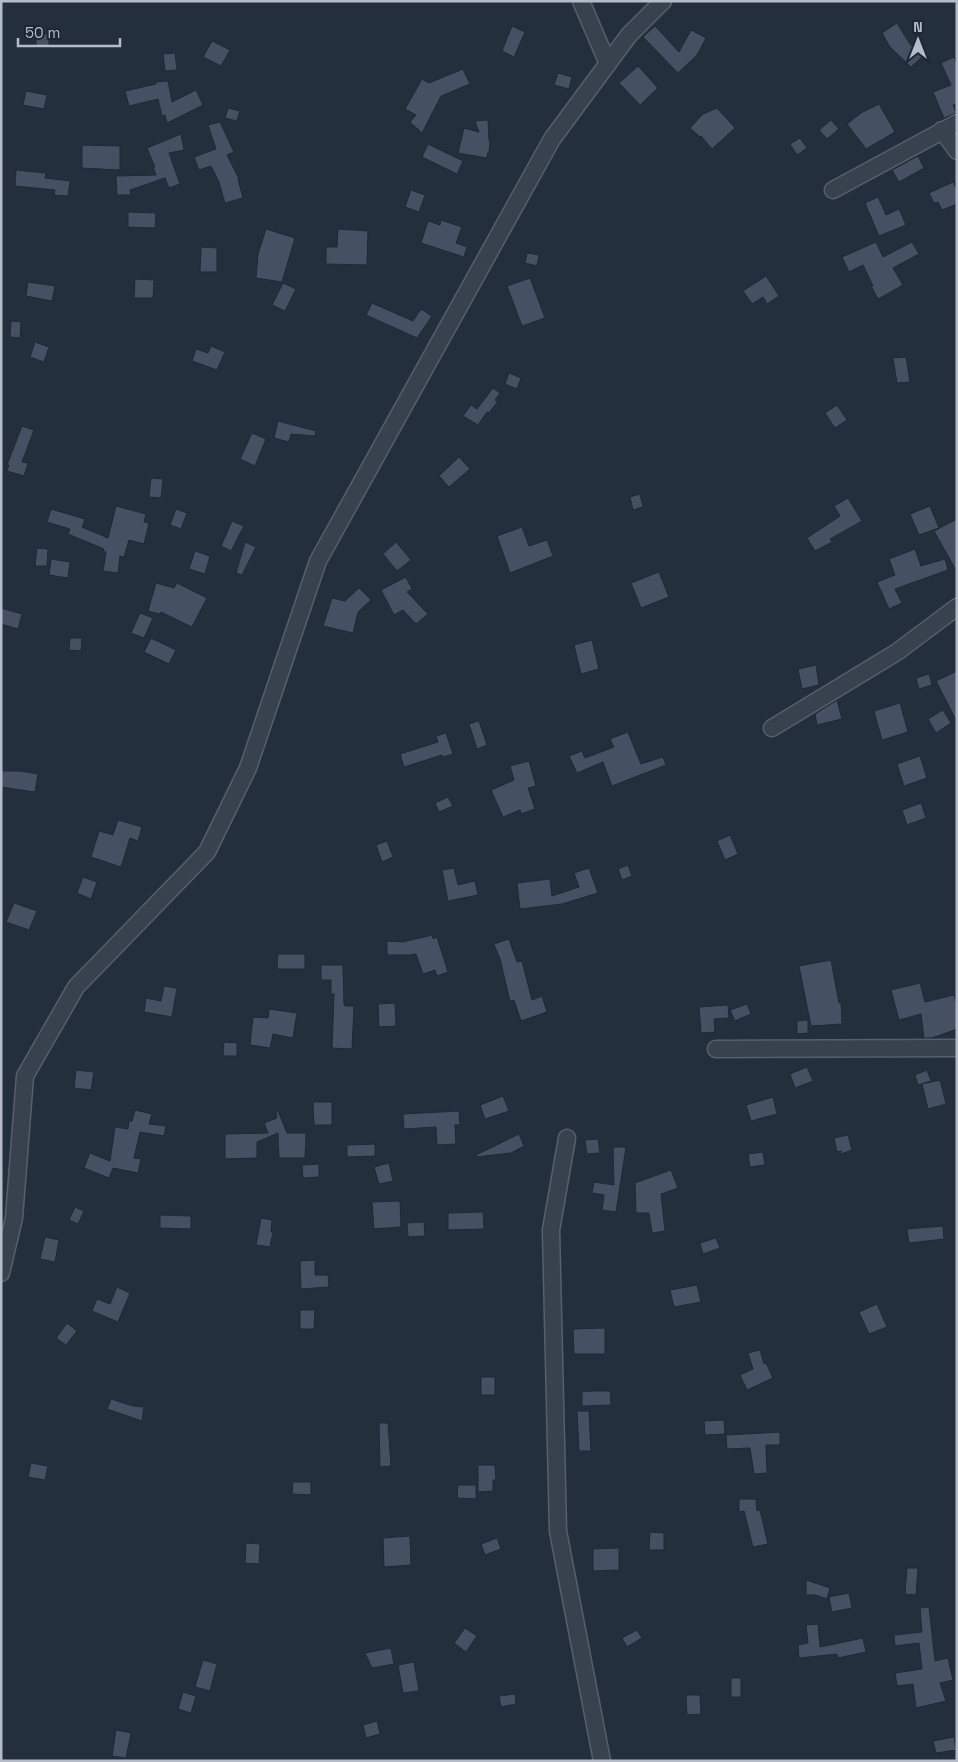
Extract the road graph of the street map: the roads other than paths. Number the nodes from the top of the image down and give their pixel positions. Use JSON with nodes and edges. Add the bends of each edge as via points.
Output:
{"nodes":[{"id":1,"x":582,"y":1,"type":"edge"},
{"id":2,"x":663,"y":1,"type":"edge"},
{"id":3,"x":608,"y":64,"type":"junction"},
{"id":4,"x":949,"y":126,"type":"edge"},
{"id":5,"x":957,"y":151,"type":"edge"},
{"id":6,"x":833,"y":190,"type":"dead end"},
{"id":7,"x":957,"y":607,"type":"edge"},
{"id":8,"x":772,"y":728,"type":"dead end"},
{"id":9,"x":957,"y":1048,"type":"edge"},
{"id":10,"x":716,"y":1049,"type":"dead end"},
{"id":11,"x":567,"y":1138,"type":"dead end"},
{"id":12,"x":1,"y":1273,"type":"edge"},
{"id":13,"x":602,"y":1761,"type":"edge"}],
"edges":[{"from":1,"to":3,"type":"street"},
{"from":2,"to":3,"type":"street","via":[[629,35]]},
{"from":3,"to":12,"type":"street","via":[[552,139],[318,561],[248,768],[207,852],[76,987],[25,1076],[14,1218]]},
{"from":4,"to":5,"type":"street"},
{"from":4,"to":6,"type":"street"},
{"from":7,"to":8,"type":"street","via":[[897,652]]},
{"from":9,"to":10,"type":"street"},
{"from":11,"to":13,"type":"street","via":[[552,1230],[558,1531]]}]}
